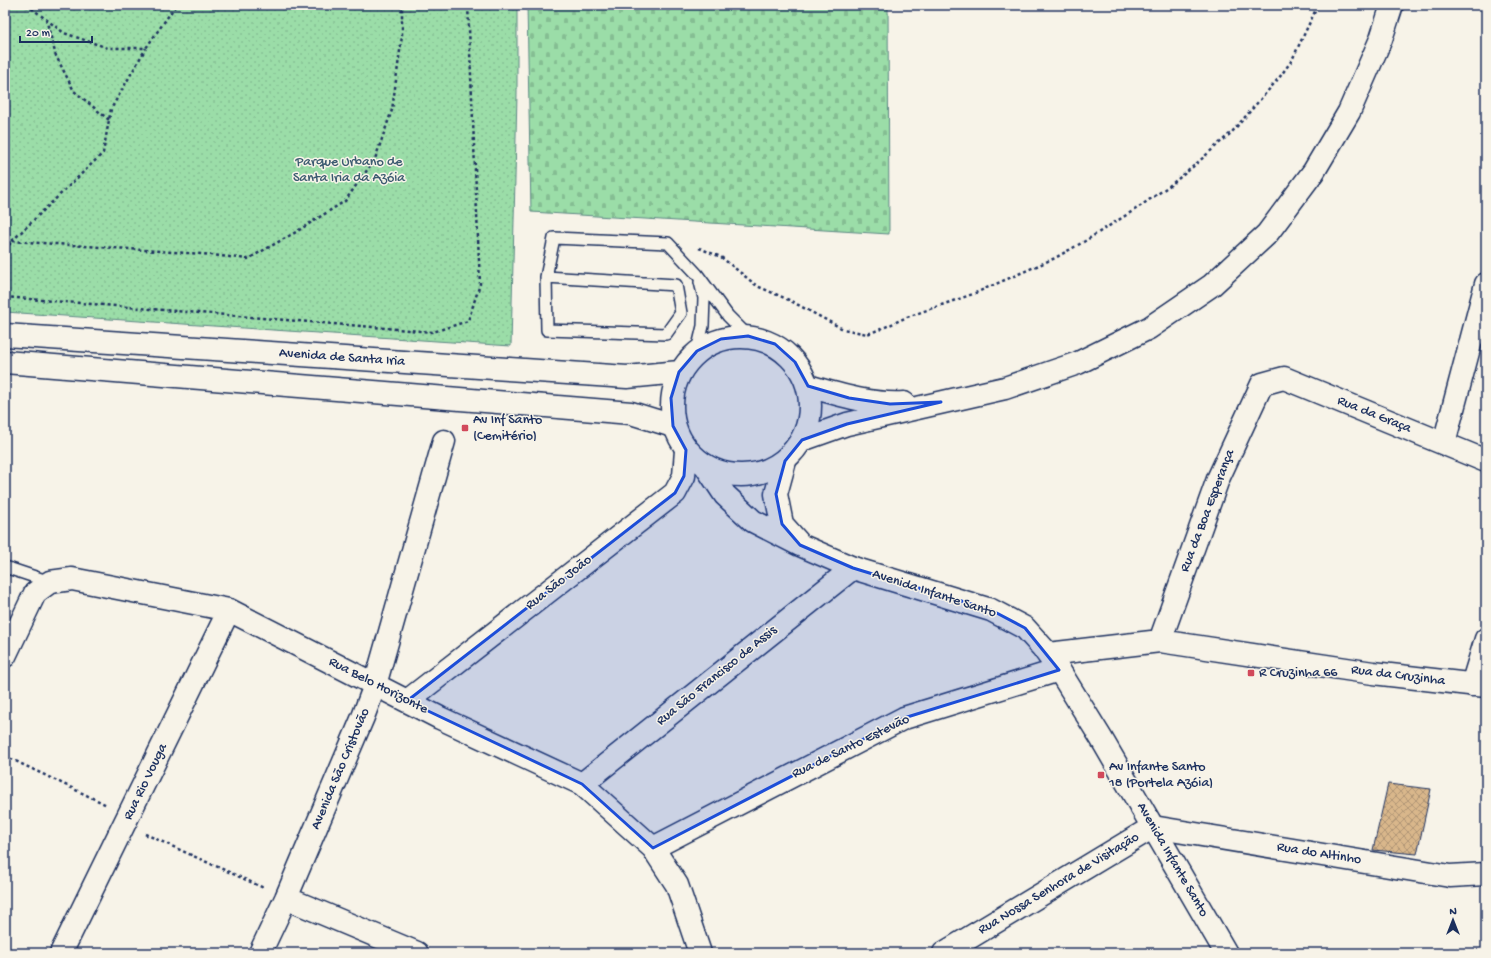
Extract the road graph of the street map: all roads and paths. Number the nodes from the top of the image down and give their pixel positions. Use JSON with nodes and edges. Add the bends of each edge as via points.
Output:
{"nodes":[{"id":1,"x":22,"y":5,"type":"edge"},
{"id":2,"x":176,"y":5,"type":"edge"},
{"id":3,"x":402,"y":5,"type":"edge"},
{"id":4,"x":468,"y":5,"type":"edge"},
{"id":5,"x":1318,"y":5,"type":"edge"},
{"id":6,"x":1392,"y":5,"type":"edge"},
{"id":7,"x":46,"y":18,"type":"junction"},
{"id":8,"x":146,"y":48,"type":"junction"},
{"id":9,"x":109,"y":120,"type":"junction"},
{"id":10,"x":12,"y":241,"type":"junction"},
{"id":11,"x":671,"y":247,"type":"junction"},
{"id":12,"x":5,"y":250,"type":"edge"},
{"id":13,"x":697,"y":274,"type":"junction"},
{"id":14,"x":546,"y":277,"type":"junction"},
{"id":15,"x":1486,"y":284,"type":"edge"},
{"id":16,"x":5,"y":297,"type":"edge"},
{"id":17,"x":5,"y":335,"type":"edge"},
{"id":18,"x":748,"y":336,"type":"junction"},
{"id":19,"x":697,"y":351,"type":"junction"},
{"id":20,"x":5,"y":362,"type":"edge"},
{"id":21,"x":679,"y":372,"type":"junction"},
{"id":22,"x":1262,"y":384,"type":"joint"},
{"id":23,"x":808,"y":386,"type":"junction"},
{"id":24,"x":941,"y":402,"type":"junction"},
{"id":25,"x":673,"y":426,"type":"junction"},
{"id":26,"x":802,"y":440,"type":"junction"},
{"id":27,"x":444,"y":441,"type":"dead end"},
{"id":28,"x":1444,"y":443,"type":"junction"},
{"id":29,"x":686,"y":450,"type":"junction"},
{"id":30,"x":785,"y":460,"type":"junction"},
{"id":31,"x":1486,"y":461,"type":"edge"},
{"id":32,"x":707,"y":468,"type":"junction"},
{"id":33,"x":800,"y":545,"type":"junction"},
{"id":34,"x":5,"y":568,"type":"edge"},
{"id":35,"x":853,"y":568,"type":"junction"},
{"id":36,"x":50,"y":582,"type":"junction"},
{"id":37,"x":229,"y":610,"type":"junction"},
{"id":38,"x":1486,"y":639,"type":"edge"},
{"id":39,"x":1160,"y":641,"type":"junction"},
{"id":40,"x":5,"y":656,"type":"edge"},
{"id":41,"x":1054,"y":662,"type":"junction"},
{"id":42,"x":375,"y":685,"type":"junction"},
{"id":43,"x":1479,"y":686,"type":"edge"},
{"id":44,"x":407,"y":701,"type":"junction"},
{"id":45,"x":5,"y":756,"type":"edge"},
{"id":46,"x":582,"y":784,"type":"junction"},
{"id":47,"x":127,"y":820,"type":"junction"},
{"id":48,"x":1153,"y":827,"type":"junction"},
{"id":49,"x":653,"y":848,"type":"junction"},
{"id":50,"x":1486,"y":874,"type":"edge"},
{"id":51,"x":286,"y":898,"type":"junction"},
{"id":52,"x":61,"y":953,"type":"edge"},
{"id":53,"x":260,"y":953,"type":"edge"},
{"id":54,"x":417,"y":953,"type":"edge"},
{"id":55,"x":700,"y":953,"type":"edge"},
{"id":56,"x":944,"y":953,"type":"edge"},
{"id":57,"x":1226,"y":953,"type":"edge"}],
"edges":[{"from":1,"to":7,"type":"path","via":[[30,7]]},
{"from":2,"to":8,"type":"path"},
{"from":3,"to":10,"type":"path","via":[[402,36],[392,110],[375,159],[345,201],[296,232],[248,259]]},
{"from":4,"to":16,"type":"path","via":[[480,284],[468,321],[433,332]]},
{"from":5,"to":11,"type":"path","via":[[1292,60],[1279,78],[1232,132],[1169,186],[1110,226],[1055,258],[973,294],[881,329],[867,334],[843,329],[789,300],[756,286],[721,257],[690,244]]},
{"from":6,"to":24,"type":"street","via":[[1381,38],[1349,112],[1314,171],[1267,234],[1212,285],[1149,328],[1078,363],[1005,388]]},
{"from":7,"to":8,"type":"path","via":[[64,33],[108,48]]},
{"from":7,"to":9,"type":"path","via":[[56,56],[74,91]]},
{"from":8,"to":9,"type":"path","via":[[111,109]]},
{"from":9,"to":10,"type":"path","via":[[103,153]]},
{"from":10,"to":12,"type":"path"},
{"from":11,"to":13,"type":"lane"},
{"from":11,"to":14,"type":"lane","via":[[668,243],[554,238]]},
{"from":13,"to":18,"type":"lane","via":[[728,316]]},
{"from":13,"to":19,"type":"lane","via":[[704,298],[703,326]]},
{"from":14,"to":14,"type":"lane","via":[[676,285],[682,313],[666,334],[547,330]]},
{"from":15,"to":28,"type":"street"},
{"from":17,"to":21,"type":"street","name":"Avenida de Santa Iria","via":[[627,377]]},
{"from":18,"to":19,"type":"street","via":[[721,339]]},
{"from":18,"to":23,"type":"street","via":[[775,344],[796,362]]},
{"from":19,"to":21,"type":"street"},
{"from":20,"to":25,"type":"street","via":[[631,413]]},
{"from":21,"to":25,"type":"street","via":[[671,398]]},
{"from":22,"to":28,"type":"street","name":"Rua da Graça","via":[[1284,378]]},
{"from":22,"to":39,"type":"street","name":"Rua da Boa Esperança","via":[[1218,479]]},
{"from":23,"to":24,"type":"street","via":[[850,398],[890,404]]},
{"from":23,"to":26,"type":"street","via":[[811,414]]},
{"from":24,"to":26,"type":"street","via":[[847,424]]},
{"from":25,"to":29,"type":"street"},
{"from":26,"to":30,"type":"street"},
{"from":27,"to":42,"type":"street","name":"Avenida São Cristovão"},
{"from":28,"to":31,"type":"street","name":"Rua da Graça"},
{"from":29,"to":32,"type":"street"},
{"from":29,"to":44,"type":"street","name":"Rua São João","via":[[684,476],[675,493]]},
{"from":30,"to":32,"type":"street","via":[[761,473],[733,476]]},
{"from":30,"to":33,"type":"street","name":"Avenida Infante Santo","via":[[776,494],[782,524]]},
{"from":32,"to":33,"type":"street","name":"Avenida Infante Santo","via":[[724,496],[753,521]]},
{"from":33,"to":35,"type":"street","name":"Avenida Infante Santo"},
{"from":34,"to":36,"type":"lane"},
{"from":35,"to":41,"type":"street","name":"Avenida Infante Santo","via":[[991,610],[1025,628]]},
{"from":35,"to":46,"type":"street","name":"Rua São Francisco de Assis"},
{"from":36,"to":37,"type":"street","name":"Rua Belo Horizonte","via":[[72,579]]},
{"from":36,"to":40,"type":"street","via":[[35,593]]},
{"from":37,"to":42,"type":"street","name":"Rua Belo Horizonte"},
{"from":37,"to":47,"type":"street","name":"Rua Rio Vouga"},
{"from":38,"to":43,"type":"street"},
{"from":39,"to":41,"type":"street","name":"Rua da Cruzinha"},
{"from":39,"to":43,"type":"street","name":"Rua da Cruzinha","via":[[1365,672]]},
{"from":41,"to":48,"type":"street","name":"Avenida Infante Santo"},
{"from":41,"to":49,"type":"street","name":"Rua de Santo Estevão","via":[[904,718]]},
{"from":42,"to":44,"type":"street","name":"Rua Belo Horizonte"},
{"from":42,"to":51,"type":"street","name":"Avenida São Cristovão"},
{"from":44,"to":46,"type":"street","name":"Rua Belo Horizonte"},
{"from":45,"to":47,"type":"path"},
{"from":46,"to":49,"type":"street","name":"Rua Belo Horizonte"},
{"from":47,"to":51,"type":"path"},
{"from":47,"to":52,"type":"street","name":"Rua Rio Vouga"},
{"from":48,"to":50,"type":"street","name":"Rua do Altinho","via":[[1450,876]]},
{"from":48,"to":56,"type":"street","name":"Rua Nossa Senhora de Visitação"},
{"from":48,"to":57,"type":"street","name":"Avenida Infante Santo"},
{"from":49,"to":55,"type":"street","name":"Rua Belo Horizonte","via":[[677,885]]},
{"from":51,"to":53,"type":"street","name":"Avenida São Cristovão"},
{"from":51,"to":54,"type":"street"}]}
